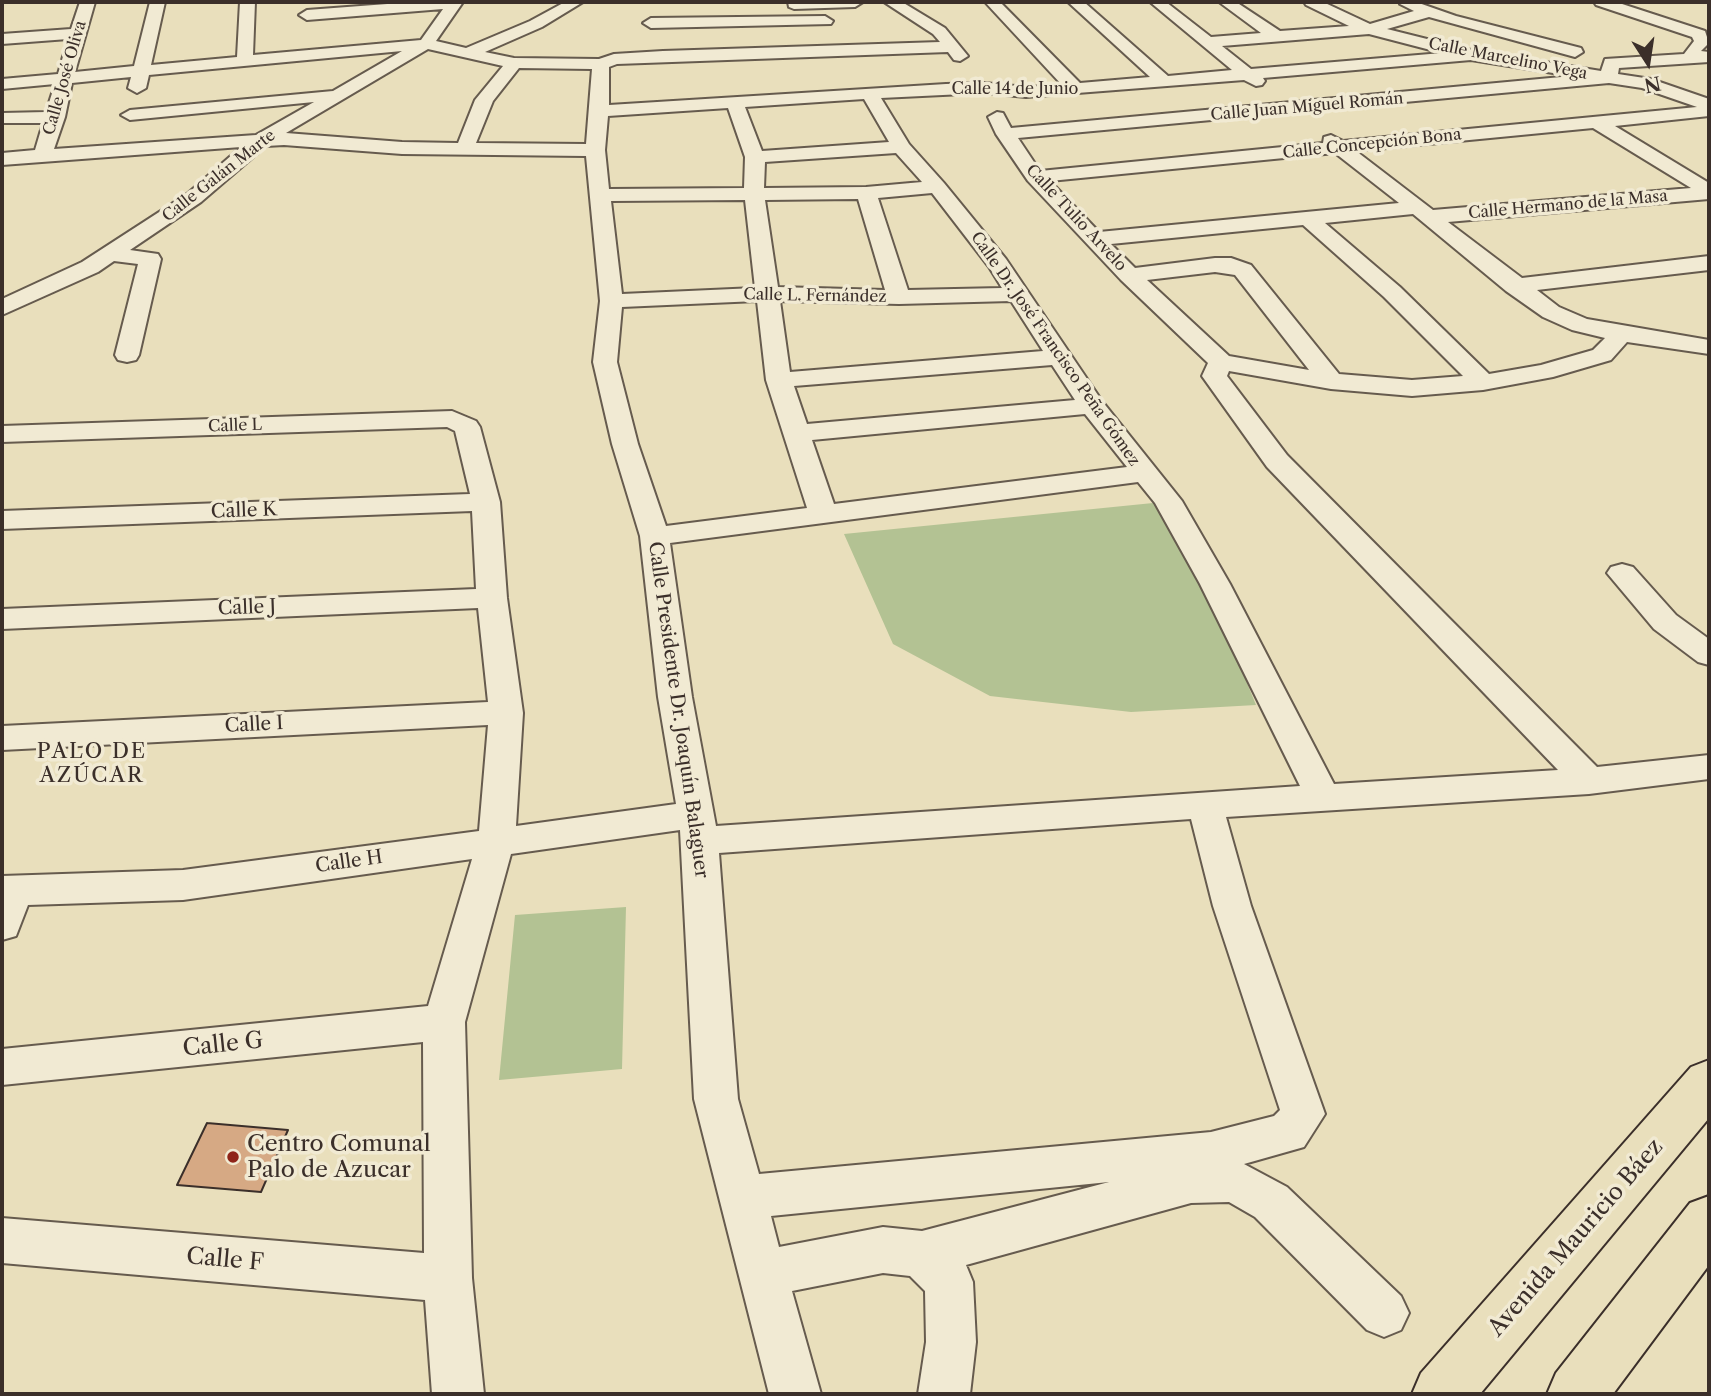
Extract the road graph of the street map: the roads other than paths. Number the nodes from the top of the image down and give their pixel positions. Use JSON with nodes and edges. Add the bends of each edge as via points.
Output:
{"nodes":[{"id":1,"x":87,"y":2,"type":"edge"},
{"id":2,"x":157,"y":2,"type":"edge"},
{"id":3,"x":247,"y":2,"type":"edge"},
{"id":4,"x":456,"y":2,"type":"edge"},
{"id":5,"x":576,"y":2,"type":"edge"},
{"id":6,"x":855,"y":2,"type":"edge"},
{"id":7,"x":892,"y":2,"type":"edge"},
{"id":8,"x":992,"y":2,"type":"edge"},
{"id":9,"x":1074,"y":2,"type":"edge"},
{"id":10,"x":1157,"y":2,"type":"edge"},
{"id":11,"x":1226,"y":2,"type":"edge"},
{"id":12,"x":1311,"y":2,"type":"edge"},
{"id":13,"x":1401,"y":2,"type":"edge"},
{"id":14,"x":1601,"y":2,"type":"edge"},
{"id":15,"x":671,"y":4,"type":"dead end"},
{"id":16,"x":783,"y":4,"type":"dead end"},
{"id":17,"x":368,"y":6,"type":"edge"},
{"id":18,"x":1428,"y":12,"type":"junction"},
{"id":19,"x":825,"y":21,"type":"dead end"},
{"id":20,"x":308,"y":28,"type":"edge"},
{"id":21,"x":1369,"y":29,"type":"junction"},
{"id":22,"x":642,"y":32,"type":"junction"},
{"id":23,"x":78,"y":33,"type":"junction"},
{"id":24,"x":1278,"y":37,"type":"junction"},
{"id":25,"x":2,"y":39,"type":"edge"},
{"id":26,"x":1207,"y":42,"type":"junction"},
{"id":27,"x":426,"y":44,"type":"junction"},
{"id":28,"x":953,"y":47,"type":"junction"},
{"id":29,"x":468,"y":53,"type":"junction"},
{"id":30,"x":1471,"y":55,"type":"junction"},
{"id":31,"x":1705,"y":57,"type":"edge"},
{"id":32,"x":246,"y":60,"type":"junction"},
{"id":33,"x":607,"y":62,"type":"junction"},
{"id":34,"x":514,"y":63,"type":"junction"},
{"id":35,"x":141,"y":69,"type":"junction"},
{"id":36,"x":381,"y":70,"type":"junction"},
{"id":37,"x":1610,"y":71,"type":"junction"},
{"id":38,"x":344,"y":73,"type":"dead end"},
{"id":39,"x":1248,"y":75,"type":"junction"},
{"id":40,"x":66,"y":77,"type":"junction"},
{"id":41,"x":1164,"y":81,"type":"junction"},
{"id":42,"x":3,"y":86,"type":"edge"},
{"id":43,"x":984,"y":88,"type":"junction"},
{"id":44,"x":1076,"y":89,"type":"junction"},
{"id":45,"x":1709,"y":92,"type":"edge"},
{"id":46,"x":340,"y":94,"type":"junction"},
{"id":47,"x":870,"y":94,"type":"junction"},
{"id":48,"x":1687,"y":95,"type":"junction"},
{"id":49,"x":735,"y":103,"type":"junction"},
{"id":50,"x":1709,"y":104,"type":"edge"},
{"id":51,"x":1293,"y":109,"type":"junction"},
{"id":52,"x":600,"y":111,"type":"junction"},
{"id":53,"x":1709,"y":111,"type":"edge"},
{"id":54,"x":130,"y":115,"type":"junction"},
{"id":55,"x":56,"y":117,"type":"junction"},
{"id":56,"x":2,"y":118,"type":"edge"},
{"id":57,"x":1596,"y":122,"type":"junction"},
{"id":58,"x":1005,"y":134,"type":"junction"},
{"id":59,"x":261,"y":140,"type":"junction"},
{"id":60,"x":1339,"y":147,"type":"junction"},
{"id":61,"x":123,"y":148,"type":"junction"},
{"id":62,"x":465,"y":148,"type":"junction"},
{"id":63,"x":901,"y":148,"type":"junction"},
{"id":64,"x":595,"y":150,"type":"junction"},
{"id":65,"x":43,"y":154,"type":"junction"},
{"id":66,"x":755,"y":157,"type":"junction"},
{"id":67,"x":2,"y":159,"type":"edge"},
{"id":68,"x":1035,"y":177,"type":"junction"},
{"id":69,"x":937,"y":187,"type":"junction"},
{"id":70,"x":866,"y":192,"type":"junction"},
{"id":71,"x":1709,"y":192,"type":"edge"},
{"id":72,"x":754,"y":193,"type":"junction"},
{"id":73,"x":598,"y":195,"type":"junction"},
{"id":74,"x":1422,"y":213,"type":"junction"},
{"id":75,"x":1308,"y":219,"type":"junction"},
{"id":76,"x":1095,"y":239,"type":"junction"},
{"id":77,"x":111,"y":254,"type":"junction"},
{"id":78,"x":1709,"y":263,"type":"edge"},
{"id":79,"x":1129,"y":275,"type":"junction"},
{"id":80,"x":1514,"y":286,"type":"junction"},
{"id":81,"x":768,"y":294,"type":"junction"},
{"id":82,"x":1020,"y":294,"type":"junction"},
{"id":83,"x":899,"y":297,"type":"junction"},
{"id":84,"x":611,"y":301,"type":"junction"},
{"id":85,"x":2,"y":308,"type":"edge"},
{"id":86,"x":1621,"y":334,"type":"junction"},
{"id":87,"x":1709,"y":347,"type":"edge"},
{"id":88,"x":127,"y":355,"type":"dead end"},
{"id":89,"x":1059,"y":357,"type":"junction"},
{"id":90,"x":1221,"y":362,"type":"junction"},
{"id":91,"x":779,"y":380,"type":"junction"},
{"id":92,"x":1331,"y":381,"type":"junction"},
{"id":93,"x":1483,"y":383,"type":"junction"},
{"id":94,"x":1092,"y":406,"type":"junction"},
{"id":95,"x":797,"y":433,"type":"junction"},
{"id":96,"x":2,"y":434,"type":"edge"},
{"id":97,"x":1144,"y":473,"type":"junction"},
{"id":98,"x":486,"y":502,"type":"junction"},
{"id":99,"x":823,"y":513,"type":"junction"},
{"id":100,"x":2,"y":520,"type":"edge"},
{"id":101,"x":655,"y":536,"type":"junction"},
{"id":102,"x":1622,"y":573,"type":"dead end"},
{"id":103,"x":492,"y":598,"type":"junction"},
{"id":104,"x":2,"y":619,"type":"edge"},
{"id":105,"x":1709,"y":655,"type":"edge"},
{"id":106,"x":506,"y":713,"type":"junction"},
{"id":107,"x":2,"y":738,"type":"edge"},
{"id":108,"x":1709,"y":767,"type":"edge"},
{"id":109,"x":1589,"y":781,"type":"junction"},
{"id":110,"x":1324,"y":799,"type":"junction"},
{"id":111,"x":1205,"y":805,"type":"junction"},
{"id":112,"x":697,"y":828,"type":"junction"},
{"id":113,"x":496,"y":842,"type":"junction"},
{"id":114,"x":6,"y":902,"type":"edge"},
{"id":115,"x":444,"y":1022,"type":"junction"},
{"id":116,"x":2,"y":1067,"type":"edge"},
{"id":117,"x":1709,"y":1082,"type":"edge"},
{"id":118,"x":742,"y":1197,"type":"junction"},
{"id":119,"x":1709,"y":1221,"type":"edge"},
{"id":120,"x":2,"y":1241,"type":"edge"},
{"id":121,"x":922,"y":1254,"type":"junction"},
{"id":122,"x":762,"y":1273,"type":"junction"},
{"id":123,"x":448,"y":1278,"type":"junction"},
{"id":124,"x":1384,"y":1313,"type":"dead end"},
{"id":125,"x":458,"y":1394,"type":"edge"},
{"id":126,"x":795,"y":1394,"type":"edge"},
{"id":127,"x":944,"y":1394,"type":"edge"},
{"id":128,"x":1442,"y":1394,"type":"edge"},
{"id":129,"x":1577,"y":1394,"type":"edge"}],
"edges":[{"from":1,"to":23,"type":"street","name":"Calle José Oliva"},
{"from":2,"to":35,"type":"street"},
{"from":3,"to":32,"type":"street"},
{"from":4,"to":17,"type":"street"},
{"from":4,"to":27,"type":"street","name":"Calle Galán Marte"},
{"from":5,"to":29,"type":"street"},
{"from":6,"to":16,"type":"street"},
{"from":7,"to":28,"type":"street","name":"Calle Tulio Arvelo","via":[[939,31]]},
{"from":8,"to":44,"type":"street"},
{"from":9,"to":41,"type":"street"},
{"from":10,"to":26,"type":"street"},
{"from":11,"to":24,"type":"street"},
{"from":12,"to":21,"type":"street","name":"Calle Marcelino Vega"},
{"from":13,"to":18,"type":"street"},
{"from":14,"to":31,"type":"street","via":[[1699,34],[1702,42],[1691,52]]},
{"from":15,"to":22,"type":"street"},
{"from":17,"to":20,"type":"street"},
{"from":18,"to":21,"type":"street"},
{"from":18,"to":37,"type":"street"},
{"from":19,"to":22,"type":"street"},
{"from":20,"to":27,"type":"street"},
{"from":20,"to":32,"type":"street"},
{"from":21,"to":24,"type":"street"},
{"from":21,"to":30,"type":"street","name":"Calle Marcelino Vega"},
{"from":22,"to":33,"type":"street"},
{"from":23,"to":25,"type":"street"},
{"from":23,"to":40,"type":"street","name":"Calle José Oliva"},
{"from":24,"to":26,"type":"street"},
{"from":26,"to":39,"type":"street"},
{"from":27,"to":29,"type":"street"},
{"from":27,"to":36,"type":"street","name":"Calle Galán Marte"},
{"from":28,"to":33,"type":"street"},
{"from":28,"to":43,"type":"street","name":"Calle Tulio Arvelo"},
{"from":29,"to":34,"type":"street"},
{"from":30,"to":37,"type":"street","name":"Calle Marcelino Vega"},
{"from":30,"to":39,"type":"street","name":"Calle 14 de Junio"},
{"from":31,"to":37,"type":"street"},
{"from":32,"to":35,"type":"street"},
{"from":33,"to":34,"type":"street"},
{"from":33,"to":52,"type":"street","name":"Calle Presidente Dr. Joaquín Balaguer"},
{"from":34,"to":62,"type":"street","via":[[484,100]]},
{"from":35,"to":40,"type":"street"},
{"from":35,"to":54,"type":"street","via":[[143,90]]},
{"from":36,"to":38,"type":"street"},
{"from":36,"to":46,"type":"street","name":"Calle Galán Marte"},
{"from":37,"to":48,"type":"street","name":"Calle Marcelino Vega"},
{"from":37,"to":51,"type":"street","name":"Calle Juan Miguel Román"},
{"from":39,"to":41,"type":"street","name":"Calle 14 de Junio"},
{"from":39,"to":51,"type":"street"},
{"from":40,"to":42,"type":"street"},
{"from":40,"to":55,"type":"street","name":"Calle José Oliva"},
{"from":41,"to":44,"type":"street","name":"Calle 14 de Junio"},
{"from":43,"to":44,"type":"street","name":"Calle 14 de Junio","via":[[1026,92]]},
{"from":43,"to":47,"type":"street","name":"Calle 14 de Junio"},
{"from":43,"to":58,"type":"street","name":"Calle Tulio Arvelo"},
{"from":45,"to":48,"type":"street"},
{"from":46,"to":54,"type":"street"},
{"from":46,"to":59,"type":"street","name":"Calle Galán Marte"},
{"from":47,"to":49,"type":"street","name":"Calle 14 de Junio"},
{"from":47,"to":63,"type":"street","name":"Calle Dr. José Francisco Peña Gómez"},
{"from":48,"to":50,"type":"street","name":"Calle Marcelino Vega"},
{"from":49,"to":52,"type":"street","name":"Calle 14 de Junio"},
{"from":49,"to":66,"type":"street"},
{"from":51,"to":58,"type":"street","name":"Calle Juan Miguel Román"},
{"from":51,"to":60,"type":"street"},
{"from":52,"to":64,"type":"street","name":"Calle Presidente Dr. Joaquín Balaguer"},
{"from":53,"to":57,"type":"street","name":"Calle Concepción Bona"},
{"from":54,"to":61,"type":"street"},
{"from":55,"to":56,"type":"street"},
{"from":55,"to":65,"type":"street","name":"Calle José Oliva"},
{"from":57,"to":60,"type":"street","name":"Calle Concepción Bona"},
{"from":57,"to":71,"type":"street"},
{"from":58,"to":68,"type":"street","name":"Calle Tulio Arvelo"},
{"from":59,"to":61,"type":"street"},
{"from":59,"to":62,"type":"street"},
{"from":59,"to":77,"type":"street","name":"Calle Galán Marte","via":[[194,198]]},
{"from":60,"to":68,"type":"street","name":"Calle Concepción Bona"},
{"from":60,"to":74,"type":"street"},
{"from":61,"to":65,"type":"street"},
{"from":62,"to":64,"type":"street"},
{"from":63,"to":66,"type":"street"},
{"from":63,"to":69,"type":"street","name":"Calle Dr. José Francisco Peña Gómez"},
{"from":64,"to":73,"type":"street","name":"Calle Presidente Dr. Joaquín Balaguer"},
{"from":65,"to":67,"type":"street"},
{"from":66,"to":72,"type":"street"},
{"from":68,"to":76,"type":"street","name":"Calle Tulio Arvelo"},
{"from":69,"to":70,"type":"street"},
{"from":69,"to":82,"type":"street","name":"Calle Dr. José Francisco Peña Gómez"},
{"from":70,"to":72,"type":"street"},
{"from":70,"to":83,"type":"street"},
{"from":71,"to":74,"type":"street","name":"Calle Hermano de la Masa"},
{"from":72,"to":73,"type":"street"},
{"from":72,"to":81,"type":"street"},
{"from":73,"to":84,"type":"street","name":"Calle Presidente Dr. Joaquín Balaguer"},
{"from":74,"to":75,"type":"street","name":"Calle Hermano de la Masa"},
{"from":74,"to":80,"type":"street"},
{"from":75,"to":76,"type":"street","name":"Calle Hermano de la Masa"},
{"from":75,"to":93,"type":"street","via":[[1392,292]]},
{"from":76,"to":79,"type":"street","name":"Calle Tulio Arvelo"},
{"from":77,"to":85,"type":"street","name":"Calle Galán Marte"},
{"from":77,"to":88,"type":"street","via":[[150,259]]},
{"from":78,"to":80,"type":"street"},
{"from":79,"to":90,"type":"street","name":"Calle Tulio Arvelo"},
{"from":79,"to":92,"type":"street","via":[[1215,265],[1242,270]]},
{"from":80,"to":86,"type":"street","via":[[1551,313]]},
{"from":81,"to":83,"type":"street","name":"Calle L. Fernández"},
{"from":81,"to":84,"type":"street","name":"Calle L. Fernández"},
{"from":81,"to":91,"type":"street"},
{"from":82,"to":83,"type":"street","name":"Calle L. Fernández"},
{"from":82,"to":89,"type":"street","name":"Calle Dr. José Francisco Peña Gómez"},
{"from":84,"to":101,"type":"street","name":"Calle Presidente Dr. Joaquín Balaguer","via":[[605,362]]},
{"from":86,"to":87,"type":"street"},
{"from":86,"to":93,"type":"street","via":[[1602,355]]},
{"from":89,"to":91,"type":"street"},
{"from":89,"to":94,"type":"street","name":"Calle Dr. José Francisco Peña Gómez"},
{"from":90,"to":92,"type":"street"},
{"from":90,"to":109,"type":"street","via":[[1214,376],[1277,461]]},
{"from":91,"to":95,"type":"street"},
{"from":92,"to":93,"type":"street","via":[[1412,388]]},
{"from":94,"to":95,"type":"street"},
{"from":94,"to":97,"type":"street","name":"Calle Dr. José Francisco Peña Gómez"},
{"from":95,"to":99,"type":"street"},
{"from":96,"to":98,"type":"street","name":"Calle L","via":[[452,419],[467,427]]},
{"from":97,"to":99,"type":"street"},
{"from":97,"to":110,"type":"street","name":"Calle Dr. José Francisco Peña Gómez","via":[[1168,501],[1215,584]]},
{"from":98,"to":100,"type":"street","name":"Calle K"},
{"from":98,"to":103,"type":"street"},
{"from":99,"to":101,"type":"street"},
{"from":101,"to":112,"type":"street","name":"Calle Presidente Dr. Joaquín Balaguer"},
{"from":102,"to":105,"type":"street","via":[[1665,622]]},
{"from":103,"to":104,"type":"street","name":"Calle J"},
{"from":103,"to":106,"type":"street"},
{"from":106,"to":107,"type":"street","name":"Calle I"},
{"from":106,"to":113,"type":"street"},
{"from":108,"to":109,"type":"street","name":"Calle H"},
{"from":109,"to":110,"type":"street","name":"Calle H"},
{"from":110,"to":111,"type":"street","name":"Calle H"},
{"from":111,"to":112,"type":"street","name":"Calle H"},
{"from":111,"to":118,"type":"street","via":[[1232,906],[1303,1114],[1288,1133],[1212,1152]]},
{"from":112,"to":113,"type":"street","name":"Calle H"},
{"from":112,"to":118,"type":"street","name":"Calle Presidente Dr. Joaquín Balaguer","via":[[716,1099]]},
{"from":113,"to":114,"type":"street","name":"Calle H","via":[[183,885]]},
{"from":113,"to":115,"type":"street"},
{"from":115,"to":116,"type":"street","name":"Calle G"},
{"from":115,"to":123,"type":"street"},
{"from":117,"to":128,"type":"main road","name":"Avenida Mauricio Báez"},
{"from":118,"to":122,"type":"street","name":"Calle Presidente Dr. Joaquín Balaguer"},
{"from":119,"to":129,"type":"main road"},
{"from":120,"to":123,"type":"street","name":"Calle F"},
{"from":121,"to":122,"type":"street","via":[[883,1250]]},
{"from":121,"to":124,"type":"street","via":[[1191,1182],[1234,1181],[1271,1202]]},
{"from":121,"to":127,"type":"street","via":[[949,1282],[951,1342]]},
{"from":122,"to":126,"type":"street","name":"Calle Presidente Dr. Joaquín Balaguer"},
{"from":123,"to":125,"type":"street"}]}
